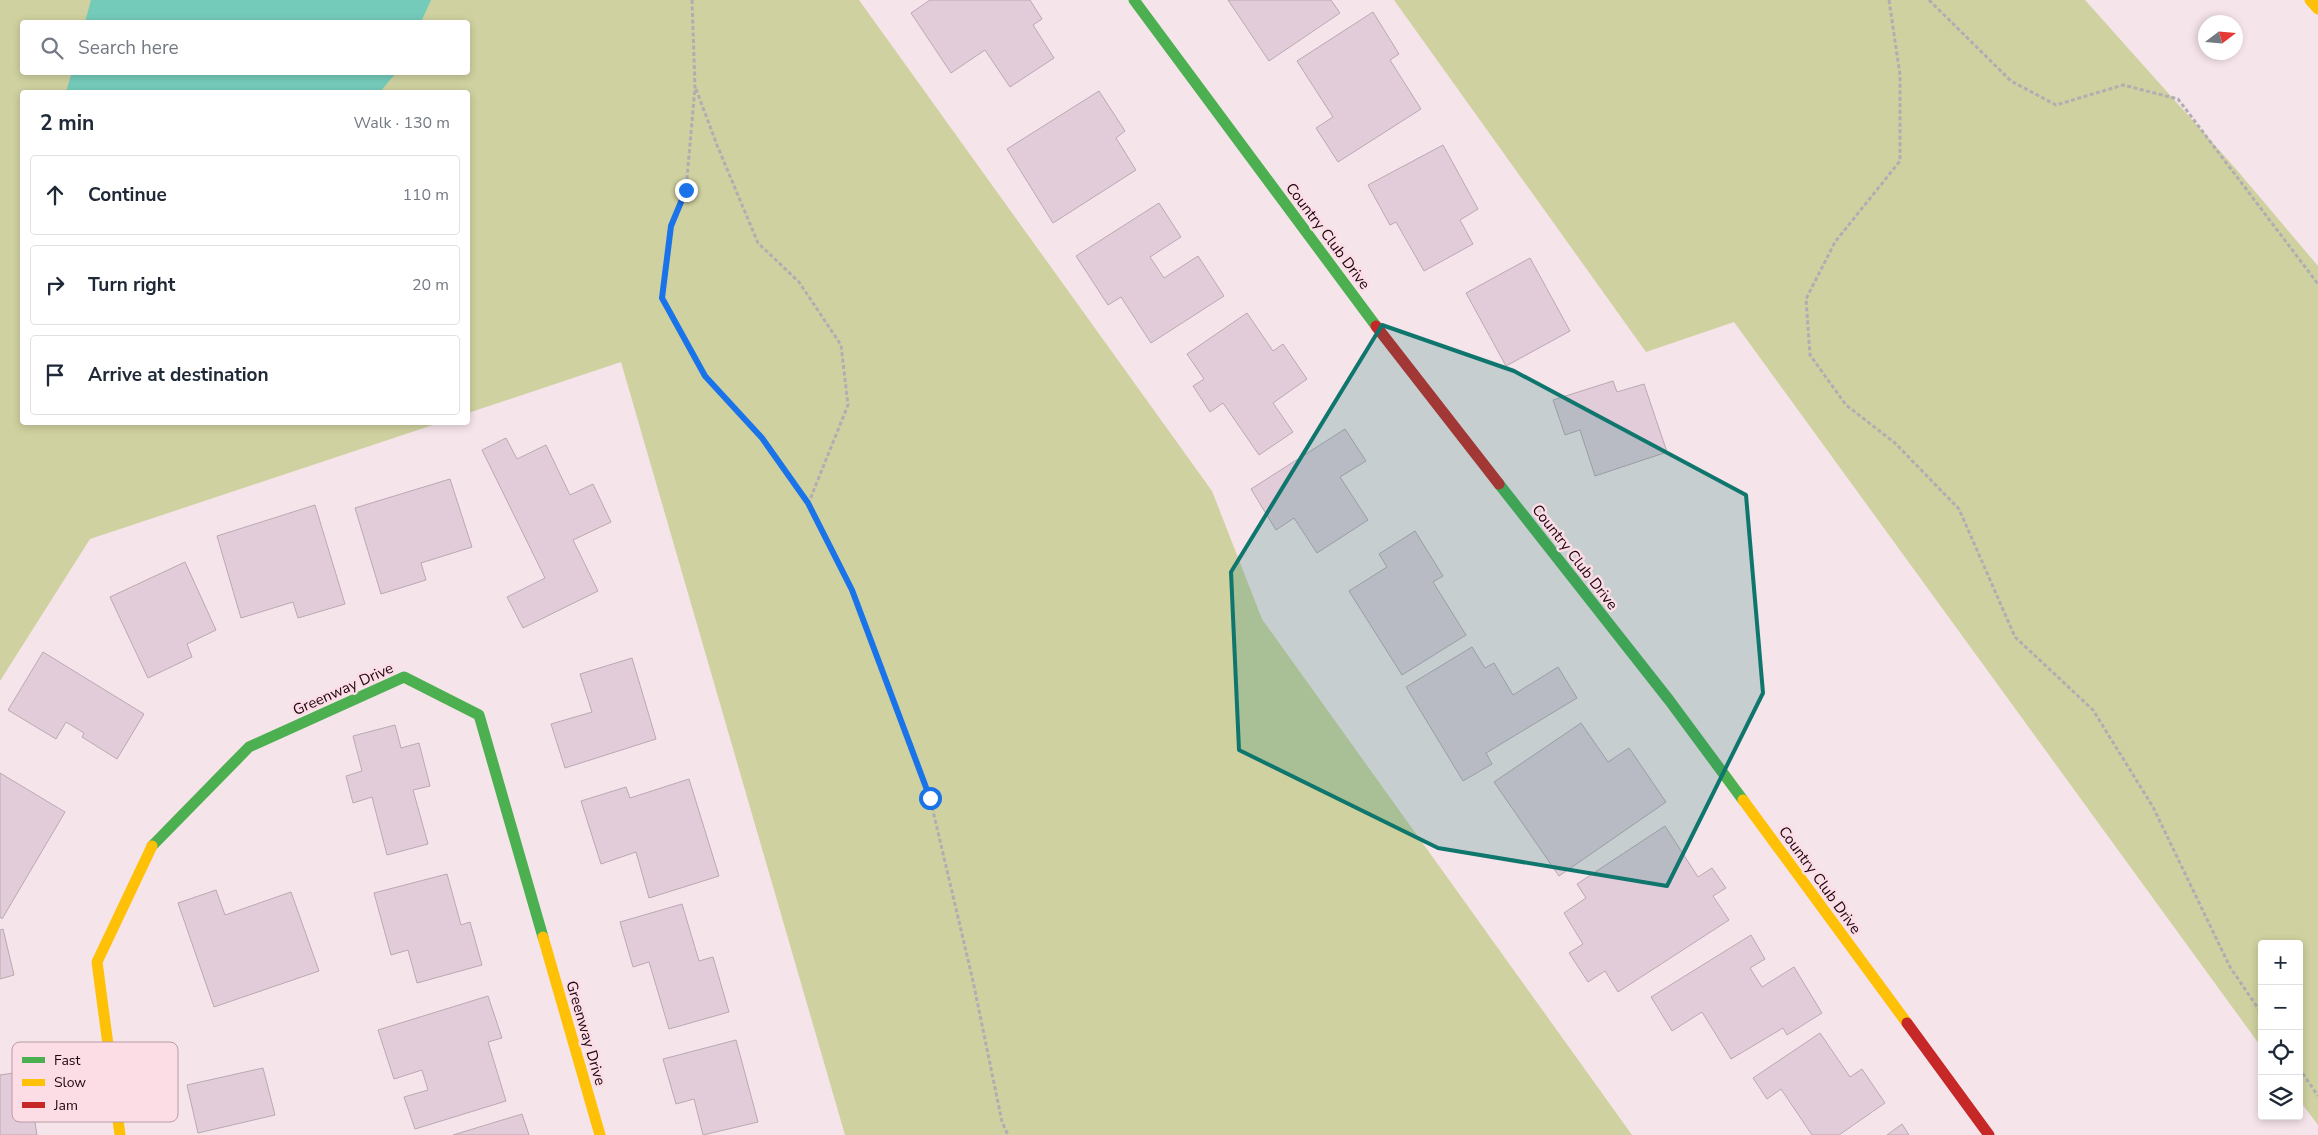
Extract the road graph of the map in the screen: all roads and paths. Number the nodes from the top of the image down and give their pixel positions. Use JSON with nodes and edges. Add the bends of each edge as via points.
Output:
{"nodes":[{"id":1,"x":692,"y":0,"type":"edge"},
{"id":2,"x":1134,"y":0,"type":"edge"},
{"id":3,"x":1889,"y":0,"type":"edge"},
{"id":4,"x":1929,"y":0,"type":"edge"},
{"id":5,"x":2310,"y":0,"type":"edge"},
{"id":6,"x":2318,"y":9,"type":"edge"},
{"id":7,"x":695,"y":88,"type":"junction"},
{"id":8,"x":2318,"y":284,"type":"edge"},
{"id":9,"x":808,"y":503,"type":"junction"},
{"id":10,"x":2258,"y":1008,"type":"edge"},
{"id":11,"x":108,"y":1042,"type":"edge"},
{"id":12,"x":2303,"y":1074,"type":"edge"},
{"id":13,"x":2318,"y":1096,"type":"edge"},
{"id":14,"x":118,"y":1122,"type":"edge"},
{"id":15,"x":120,"y":1135,"type":"edge"},
{"id":16,"x":600,"y":1135,"type":"edge"},
{"id":17,"x":1008,"y":1135,"type":"edge"},
{"id":18,"x":1989,"y":1135,"type":"edge"}],
"edges":[{"from":1,"to":7,"type":"path"},
{"from":2,"to":18,"type":"main road","name":"Country Club Drive","via":[[1392,346],[1669,700]]},
{"from":3,"to":10,"type":"path","via":[[1900,75],[1900,161],[1835,242],[1806,299],[1810,355],[1846,405],[1895,443],[1958,509],[2015,636],[2094,710],[2153,807],[2230,967]]},
{"from":4,"to":8,"type":"path","via":[[2011,81],[2056,105],[2123,85],[2178,99]]},
{"from":5,"to":6,"type":"main road"},
{"from":7,"to":9,"type":"path","via":[[758,243],[799,282],[841,345],[848,405]]},
{"from":7,"to":9,"type":"path","via":[[686,190],[671,226],[662,298],[705,376],[762,438]]},
{"from":9,"to":17,"type":"path","via":[[852,590],[930,798],[1002,1122]]},
{"from":11,"to":16,"type":"main road","name":"Greenway Drive","via":[[97,962],[150,848],[249,747],[404,677],[479,715]]},
{"from":12,"to":13,"type":"path"},
{"from":14,"to":15,"type":"main road","name":"Greenway Drive"}]}
